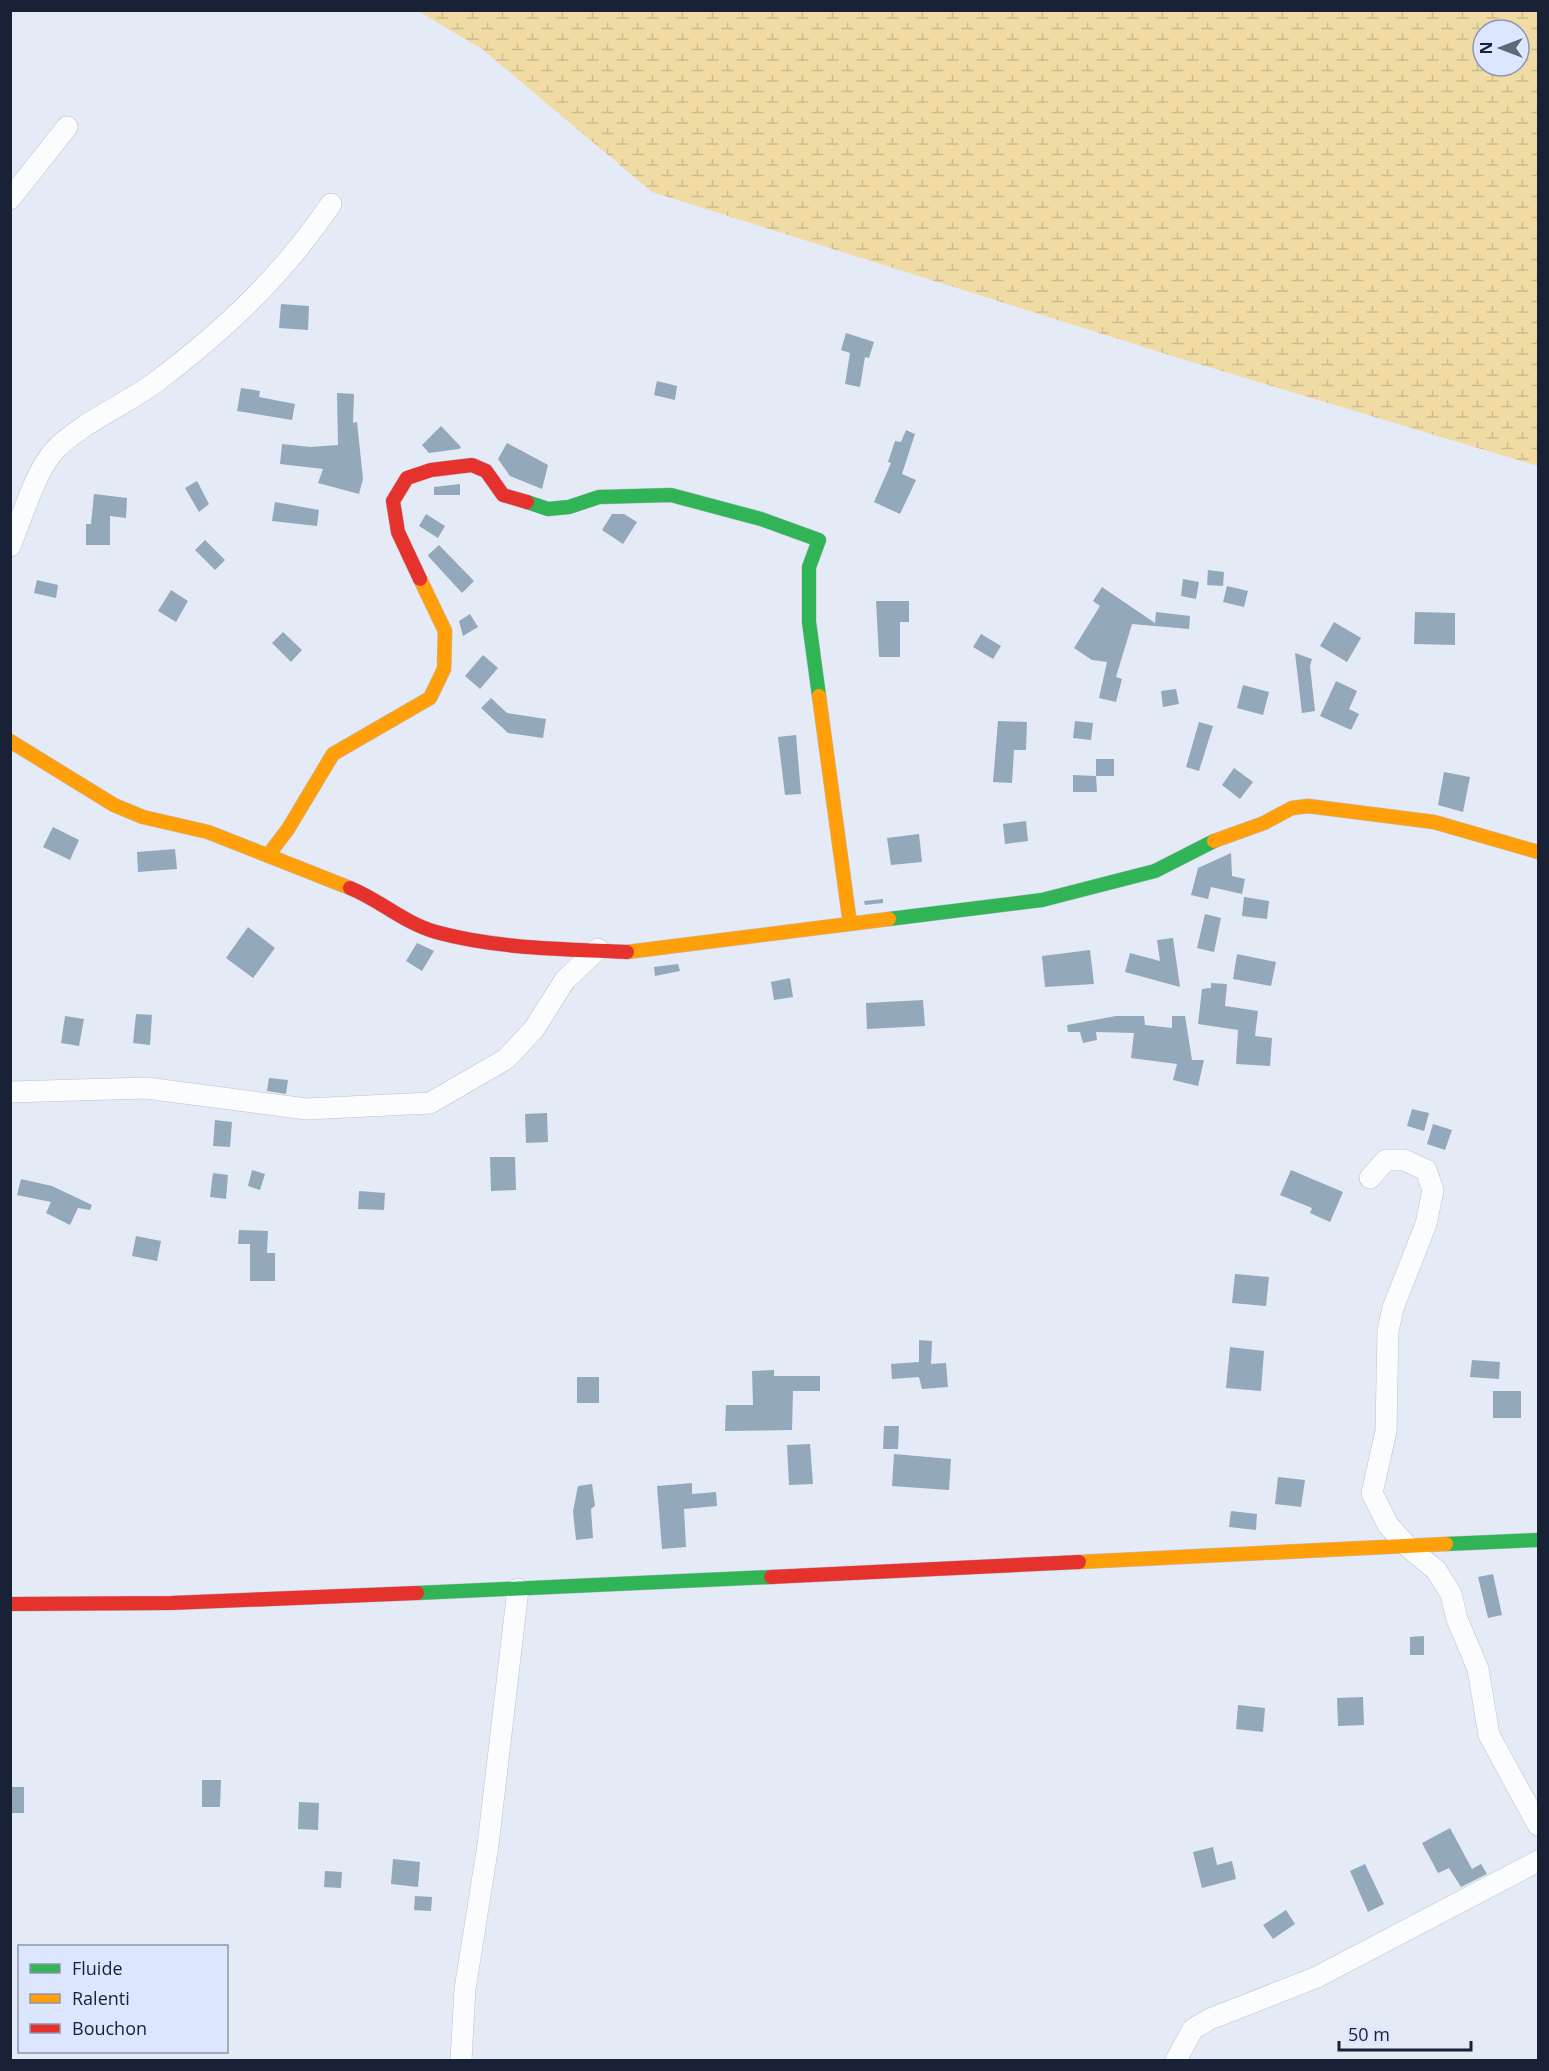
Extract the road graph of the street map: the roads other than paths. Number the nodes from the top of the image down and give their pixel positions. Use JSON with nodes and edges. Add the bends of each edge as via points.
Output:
{"nodes":[{"id":1,"x":67,"y":127,"type":"dead end"},
{"id":2,"x":10,"y":199,"type":"edge"},
{"id":3,"x":331,"y":204,"type":"dead end"},
{"id":4,"x":10,"y":546,"type":"edge"},
{"id":5,"x":10,"y":741,"type":"edge"},
{"id":6,"x":1539,"y":852,"type":"edge"},
{"id":7,"x":269,"y":854,"type":"junction"},
{"id":8,"x":850,"y":924,"type":"junction"},
{"id":9,"x":598,"y":949,"type":"junction"},
{"id":10,"x":10,"y":1092,"type":"edge"},
{"id":11,"x":1370,"y":1178,"type":"dead end"},
{"id":12,"x":1539,"y":1540,"type":"edge"},
{"id":13,"x":1408,"y":1547,"type":"junction"},
{"id":14,"x":518,"y":1589,"type":"junction"},
{"id":15,"x":10,"y":1604,"type":"edge"},
{"id":16,"x":1539,"y":1825,"type":"edge"},
{"id":17,"x":1539,"y":1861,"type":"edge"},
{"id":18,"x":461,"y":2061,"type":"edge"},
{"id":19,"x":1176,"y":2061,"type":"edge"}],
"edges":[{"from":1,"to":2,"type":"street"},
{"from":3,"to":4,"type":"street","via":[[303,245],[244,310],[156,382],[54,451],[43,467]]},
{"from":5,"to":7,"type":"street","via":[[114,806]]},
{"from":6,"to":8,"type":"street","via":[[1434,822],[1308,806],[1292,808],[1264,823],[1228,834],[1155,871],[1125,880],[1042,900]]},
{"from":7,"to":8,"type":"street","via":[[288,830],[333,754],[430,698],[444,669],[446,631],[398,532],[393,501],[407,478],[431,470],[472,465],[486,471],[503,495],[548,509],[599,497],[671,495],[761,519],[819,540],[809,567],[809,622]]},
{"from":7,"to":9,"type":"street","via":[[363,893],[407,921],[436,933],[521,947]]},
{"from":8,"to":9,"type":"street","via":[[632,952]]},
{"from":9,"to":10,"type":"street","via":[[564,980],[534,1029],[506,1059],[430,1103],[306,1108],[146,1088]]},
{"from":11,"to":13,"type":"street","via":[[1386,1160],[1404,1160],[1426,1170],[1433,1190],[1426,1224],[1390,1319],[1386,1431],[1372,1493],[1388,1525]]},
{"from":12,"to":13,"type":"street"},
{"from":13,"to":14,"type":"street"},
{"from":13,"to":16,"type":"street","via":[[1436,1570],[1451,1594],[1478,1669],[1489,1735]]},
{"from":14,"to":15,"type":"street","via":[[171,1603]]},
{"from":14,"to":18,"type":"street","via":[[488,1845],[465,1989]]},
{"from":17,"to":19,"type":"street","via":[[1317,1977],[1210,2019],[1193,2029]]}]}
